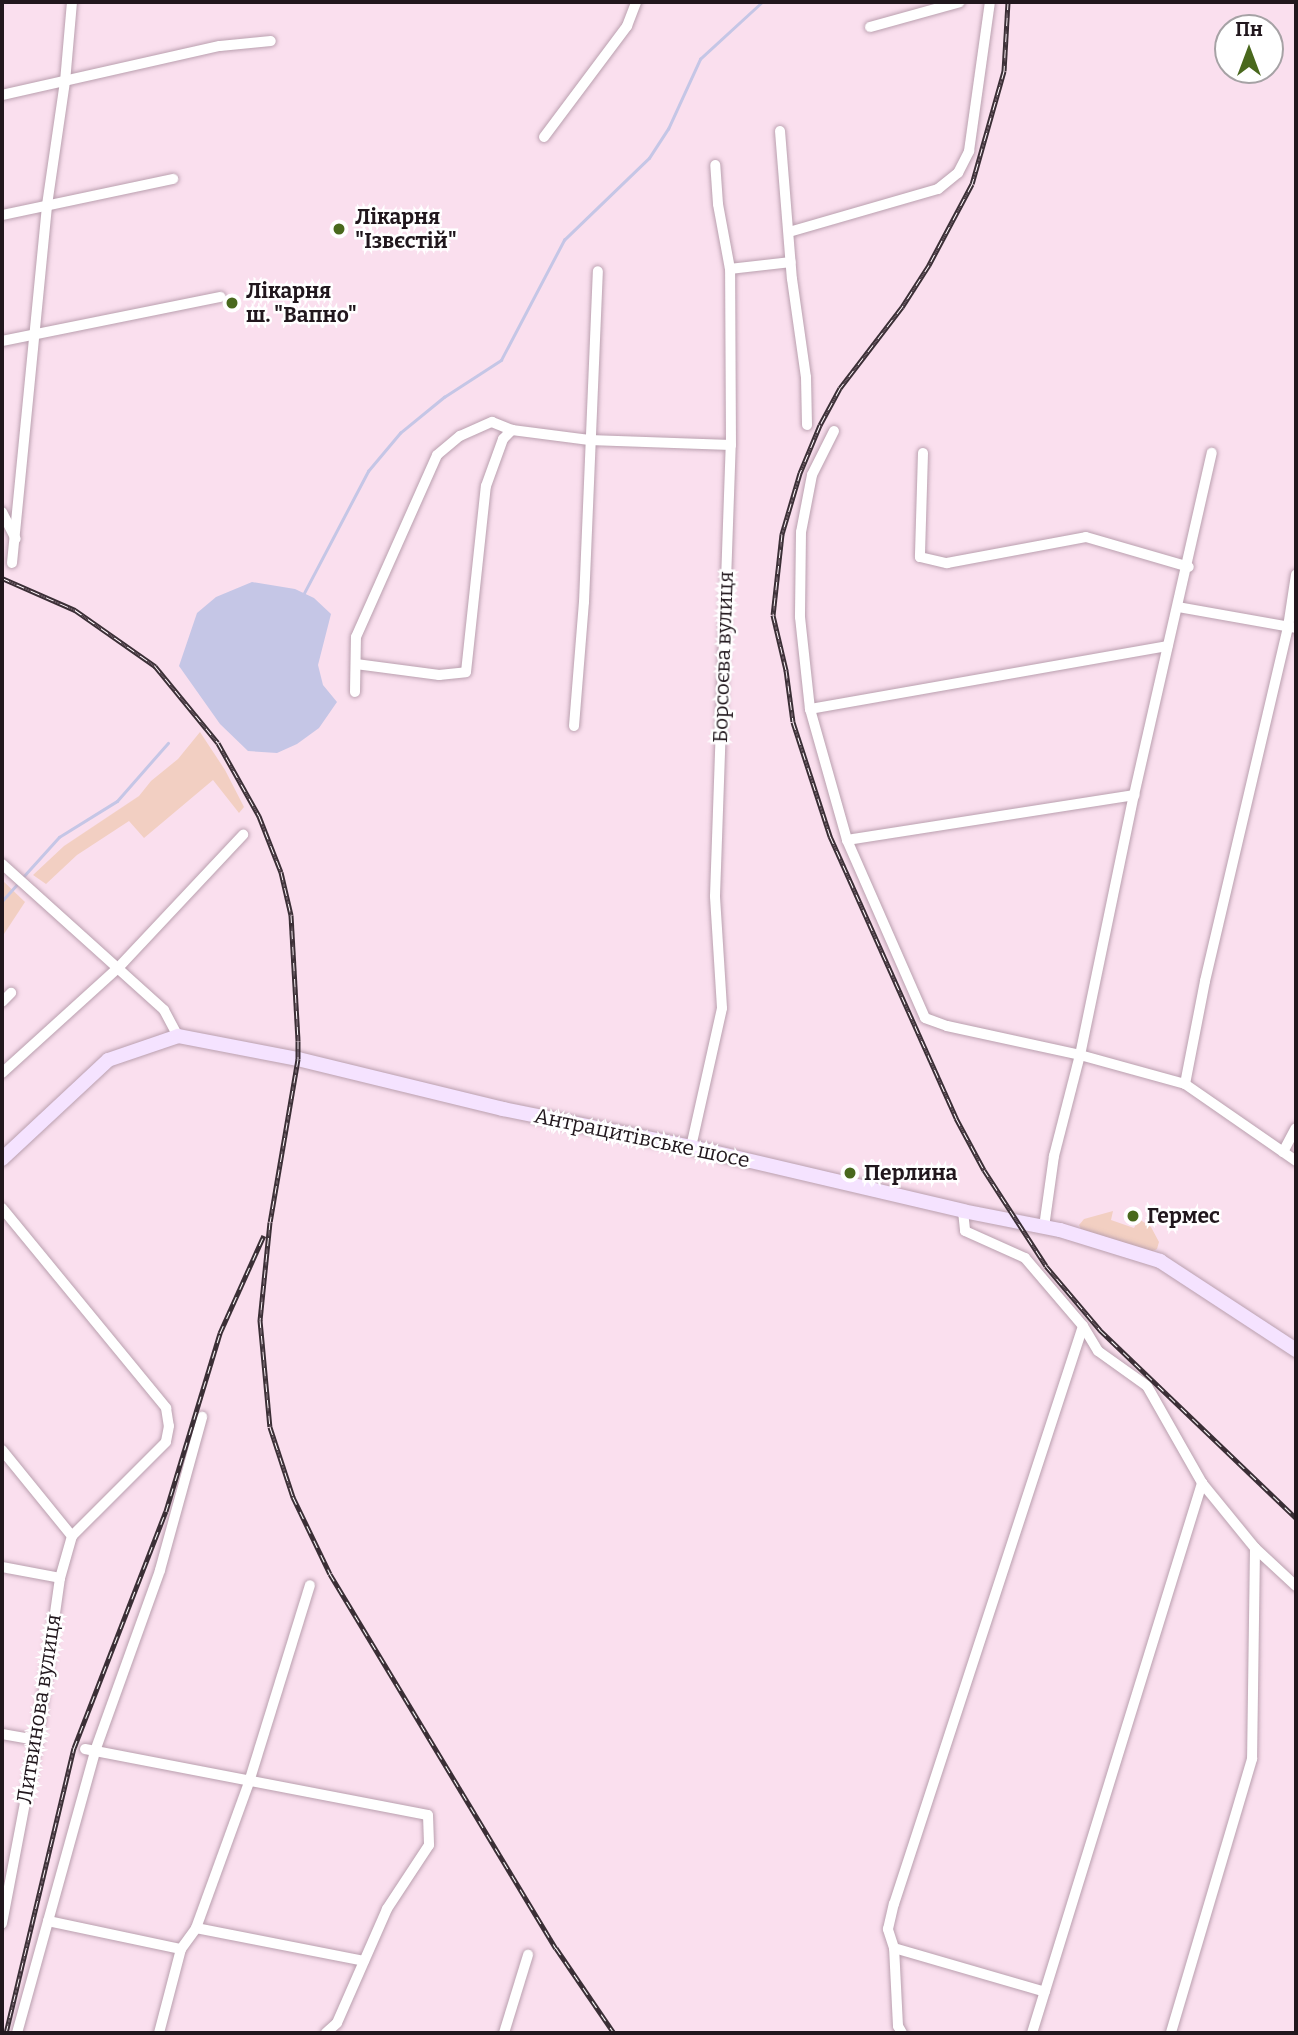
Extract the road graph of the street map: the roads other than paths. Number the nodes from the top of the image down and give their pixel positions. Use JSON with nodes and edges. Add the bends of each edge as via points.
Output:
{"nodes":[{"id":1,"x":72,"y":2,"type":"edge"},
{"id":2,"x":636,"y":2,"type":"edge"},
{"id":3,"x":960,"y":2,"type":"edge"},
{"id":4,"x":990,"y":2,"type":"edge"},
{"id":5,"x":870,"y":27,"type":"dead end"},
{"id":6,"x":271,"y":41,"type":"dead end"},
{"id":7,"x":65,"y":82,"type":"junction"},
{"id":8,"x":2,"y":95,"type":"edge"},
{"id":9,"x":780,"y":131,"type":"dead end"},
{"id":10,"x":544,"y":137,"type":"dead end"},
{"id":11,"x":715,"y":165,"type":"dead end"},
{"id":12,"x":173,"y":179,"type":"dead end"},
{"id":13,"x":47,"y":205,"type":"junction"},
{"id":14,"x":2,"y":215,"type":"edge"},
{"id":15,"x":789,"y":232,"type":"junction"},
{"id":16,"x":791,"y":262,"type":"junction"},
{"id":17,"x":730,"y":269,"type":"junction"},
{"id":18,"x":598,"y":271,"type":"dead end"},
{"id":19,"x":221,"y":297,"type":"dead end"},
{"id":20,"x":36,"y":334,"type":"junction"},
{"id":21,"x":2,"y":341,"type":"edge"},
{"id":22,"x":807,"y":425,"type":"dead end"},
{"id":23,"x":512,"y":429,"type":"junction"},
{"id":24,"x":834,"y":431,"type":"dead end"},
{"id":25,"x":589,"y":440,"type":"junction"},
{"id":26,"x":730,"y":445,"type":"junction"},
{"id":27,"x":923,"y":453,"type":"dead end"},
{"id":28,"x":1212,"y":453,"type":"dead end"},
{"id":29,"x":2,"y":512,"type":"edge"},
{"id":30,"x":5,"y":525,"type":"edge"},
{"id":31,"x":16,"y":539,"type":"junction"},
{"id":32,"x":12,"y":563,"type":"dead end"},
{"id":33,"x":1189,"y":567,"type":"junction"},
{"id":34,"x":1296,"y":575,"type":"edge"},
{"id":35,"x":1178,"y":607,"type":"junction"},
{"id":36,"x":1292,"y":628,"type":"edge"},
{"id":37,"x":1167,"y":646,"type":"junction"},
{"id":38,"x":356,"y":664,"type":"junction"},
{"id":39,"x":355,"y":692,"type":"dead end"},
{"id":40,"x":810,"y":709,"type":"junction"},
{"id":41,"x":574,"y":726,"type":"dead end"},
{"id":42,"x":1134,"y":794,"type":"junction"},
{"id":43,"x":243,"y":835,"type":"dead end"},
{"id":44,"x":847,"y":839,"type":"junction"},
{"id":45,"x":4,"y":866,"type":"edge"},
{"id":46,"x":118,"y":968,"type":"junction"},
{"id":47,"x":11,"y":993,"type":"dead end"},
{"id":48,"x":2,"y":1002,"type":"edge"},
{"id":49,"x":178,"y":1036,"type":"junction"},
{"id":50,"x":1080,"y":1055,"type":"junction"},
{"id":51,"x":2,"y":1073,"type":"edge"},
{"id":52,"x":1185,"y":1084,"type":"junction"},
{"id":53,"x":1296,"y":1128,"type":"edge"},
{"id":54,"x":691,"y":1147,"type":"junction"},
{"id":55,"x":1283,"y":1152,"type":"junction"},
{"id":56,"x":2,"y":1159,"type":"edge"},
{"id":57,"x":1296,"y":1161,"type":"edge"},
{"id":58,"x":2,"y":1208,"type":"edge"},
{"id":59,"x":963,"y":1211,"type":"junction"},
{"id":60,"x":1044,"y":1227,"type":"junction"},
{"id":61,"x":1083,"y":1326,"type":"junction"},
{"id":62,"x":1296,"y":1350,"type":"edge"},
{"id":63,"x":202,"y":1417,"type":"dead end"},
{"id":64,"x":2,"y":1450,"type":"edge"},
{"id":65,"x":1202,"y":1483,"type":"junction"},
{"id":66,"x":72,"y":1536,"type":"junction"},
{"id":67,"x":1255,"y":1548,"type":"junction"},
{"id":68,"x":2,"y":1567,"type":"edge"},
{"id":69,"x":60,"y":1578,"type":"junction"},
{"id":70,"x":310,"y":1585,"type":"dead end"},
{"id":71,"x":1296,"y":1586,"type":"edge"},
{"id":72,"x":2,"y":1734,"type":"edge"},
{"id":73,"x":37,"y":1740,"type":"junction"},
{"id":74,"x":90,"y":1750,"type":"junction"},
{"id":75,"x":249,"y":1782,"type":"junction"},
{"id":76,"x":48,"y":1921,"type":"junction"},
{"id":77,"x":2,"y":1924,"type":"edge"},
{"id":78,"x":196,"y":1928,"type":"junction"},
{"id":79,"x":894,"y":1948,"type":"junction"},
{"id":80,"x":181,"y":1949,"type":"junction"},
{"id":81,"x":528,"y":1955,"type":"dead end"},
{"id":82,"x":364,"y":1961,"type":"junction"},
{"id":83,"x":1045,"y":1992,"type":"junction"},
{"id":84,"x":17,"y":2033,"type":"edge"},
{"id":85,"x":159,"y":2033,"type":"edge"},
{"id":86,"x":326,"y":2033,"type":"edge"},
{"id":87,"x":505,"y":2033,"type":"edge"},
{"id":88,"x":902,"y":2033,"type":"edge"},
{"id":89,"x":1032,"y":2033,"type":"edge"},
{"id":90,"x":1171,"y":2033,"type":"edge"}],
"edges":[{"from":1,"to":7,"type":"street"},
{"from":2,"to":10,"type":"street","via":[[627,26]]},
{"from":3,"to":5,"type":"street"},
{"from":4,"to":15,"type":"street","via":[[969,151],[958,173],[939,189]]},
{"from":6,"to":7,"type":"street","via":[[220,46]]},
{"from":7,"to":8,"type":"street"},
{"from":7,"to":13,"type":"street"},
{"from":9,"to":15,"type":"street"},
{"from":11,"to":17,"type":"street","name":"Борсоєва вулиця"},
{"from":12,"to":13,"type":"street"},
{"from":13,"to":14,"type":"street"},
{"from":13,"to":20,"type":"street"},
{"from":15,"to":16,"type":"street"},
{"from":16,"to":17,"type":"street"},
{"from":16,"to":22,"type":"street","via":[[806,377]]},
{"from":17,"to":26,"type":"street","name":"Борсоєва вулиця"},
{"from":18,"to":25,"type":"street"},
{"from":19,"to":20,"type":"street"},
{"from":20,"to":21,"type":"street"},
{"from":20,"to":31,"type":"street"},
{"from":23,"to":25,"type":"street"},
{"from":23,"to":38,"type":"street","via":[[492,422],[460,436],[437,455],[356,637]]},
{"from":23,"to":38,"type":"street","via":[[503,439],[486,486],[466,672],[439,675]]},
{"from":24,"to":40,"type":"street","via":[[812,475],[801,532],[800,617]]},
{"from":25,"to":26,"type":"street"},
{"from":25,"to":41,"type":"street","via":[[584,603]]},
{"from":26,"to":54,"type":"street","name":"Борсоєва вулиця","via":[[715,896],[722,1008]]},
{"from":27,"to":33,"type":"street","via":[[920,556],[947,562],[1086,537]]},
{"from":28,"to":33,"type":"street"},
{"from":29,"to":30,"type":"street"},
{"from":30,"to":31,"type":"street"},
{"from":31,"to":32,"type":"street"},
{"from":33,"to":35,"type":"street"},
{"from":34,"to":36,"type":"street"},
{"from":35,"to":36,"type":"street"},
{"from":35,"to":37,"type":"street"},
{"from":36,"to":52,"type":"street","via":[[1205,981]]},
{"from":37,"to":40,"type":"street"},
{"from":37,"to":42,"type":"street"},
{"from":38,"to":39,"type":"street"},
{"from":40,"to":44,"type":"street"},
{"from":42,"to":44,"type":"street"},
{"from":42,"to":50,"type":"street"},
{"from":43,"to":46,"type":"street"},
{"from":44,"to":50,"type":"street","via":[[925,1018]]},
{"from":45,"to":46,"type":"street"},
{"from":46,"to":49,"type":"street","via":[[164,1010]]},
{"from":46,"to":51,"type":"street"},
{"from":47,"to":48,"type":"street"},
{"from":49,"to":54,"type":"main road","name":"Антрацитівське шосе","via":[[298,1059],[503,1110]]},
{"from":49,"to":56,"type":"main road","name":"Антрацитівське шосе","via":[[108,1060]]},
{"from":50,"to":52,"type":"street"},
{"from":50,"to":60,"type":"street","via":[[1054,1156]]},
{"from":52,"to":55,"type":"street"},
{"from":53,"to":55,"type":"street"},
{"from":54,"to":59,"type":"main road","name":"Антрацитівське шосе"},
{"from":55,"to":57,"type":"street"},
{"from":58,"to":66,"type":"street","via":[[166,1408],[166,1442]]},
{"from":59,"to":60,"type":"main road","name":"Антрацитівське шосе"},
{"from":59,"to":61,"type":"street","via":[[965,1231],[1025,1258]]},
{"from":60,"to":62,"type":"main road","name":"Антрацитівське шосе","via":[[1160,1261]]},
{"from":61,"to":65,"type":"street","via":[[1098,1351],[1147,1386]]},
{"from":61,"to":79,"type":"street","via":[[894,1904],[888,1929]]},
{"from":63,"to":74,"type":"street","via":[[160,1570]]},
{"from":64,"to":66,"type":"street"},
{"from":65,"to":67,"type":"street"},
{"from":65,"to":83,"type":"street"},
{"from":66,"to":69,"type":"street","name":"Литвинова вулиця"},
{"from":67,"to":71,"type":"street"},
{"from":67,"to":90,"type":"street","via":[[1252,1759]]},
{"from":68,"to":69,"type":"street"},
{"from":69,"to":73,"type":"street","name":"Литвинова вулиця"},
{"from":70,"to":75,"type":"street"},
{"from":72,"to":73,"type":"street"},
{"from":73,"to":77,"type":"street","name":"Литвинова вулиця"},
{"from":74,"to":75,"type":"street"},
{"from":74,"to":76,"type":"street"},
{"from":75,"to":78,"type":"street"},
{"from":75,"to":82,"type":"street","via":[[428,1815],[429,1845],[387,1909]]},
{"from":76,"to":80,"type":"street"},
{"from":76,"to":84,"type":"street"},
{"from":78,"to":80,"type":"street"},
{"from":78,"to":82,"type":"street"},
{"from":79,"to":83,"type":"street"},
{"from":79,"to":88,"type":"street"},
{"from":80,"to":85,"type":"street"},
{"from":81,"to":87,"type":"street"},
{"from":82,"to":86,"type":"street","via":[[337,2023]]},
{"from":83,"to":89,"type":"street"}]}
